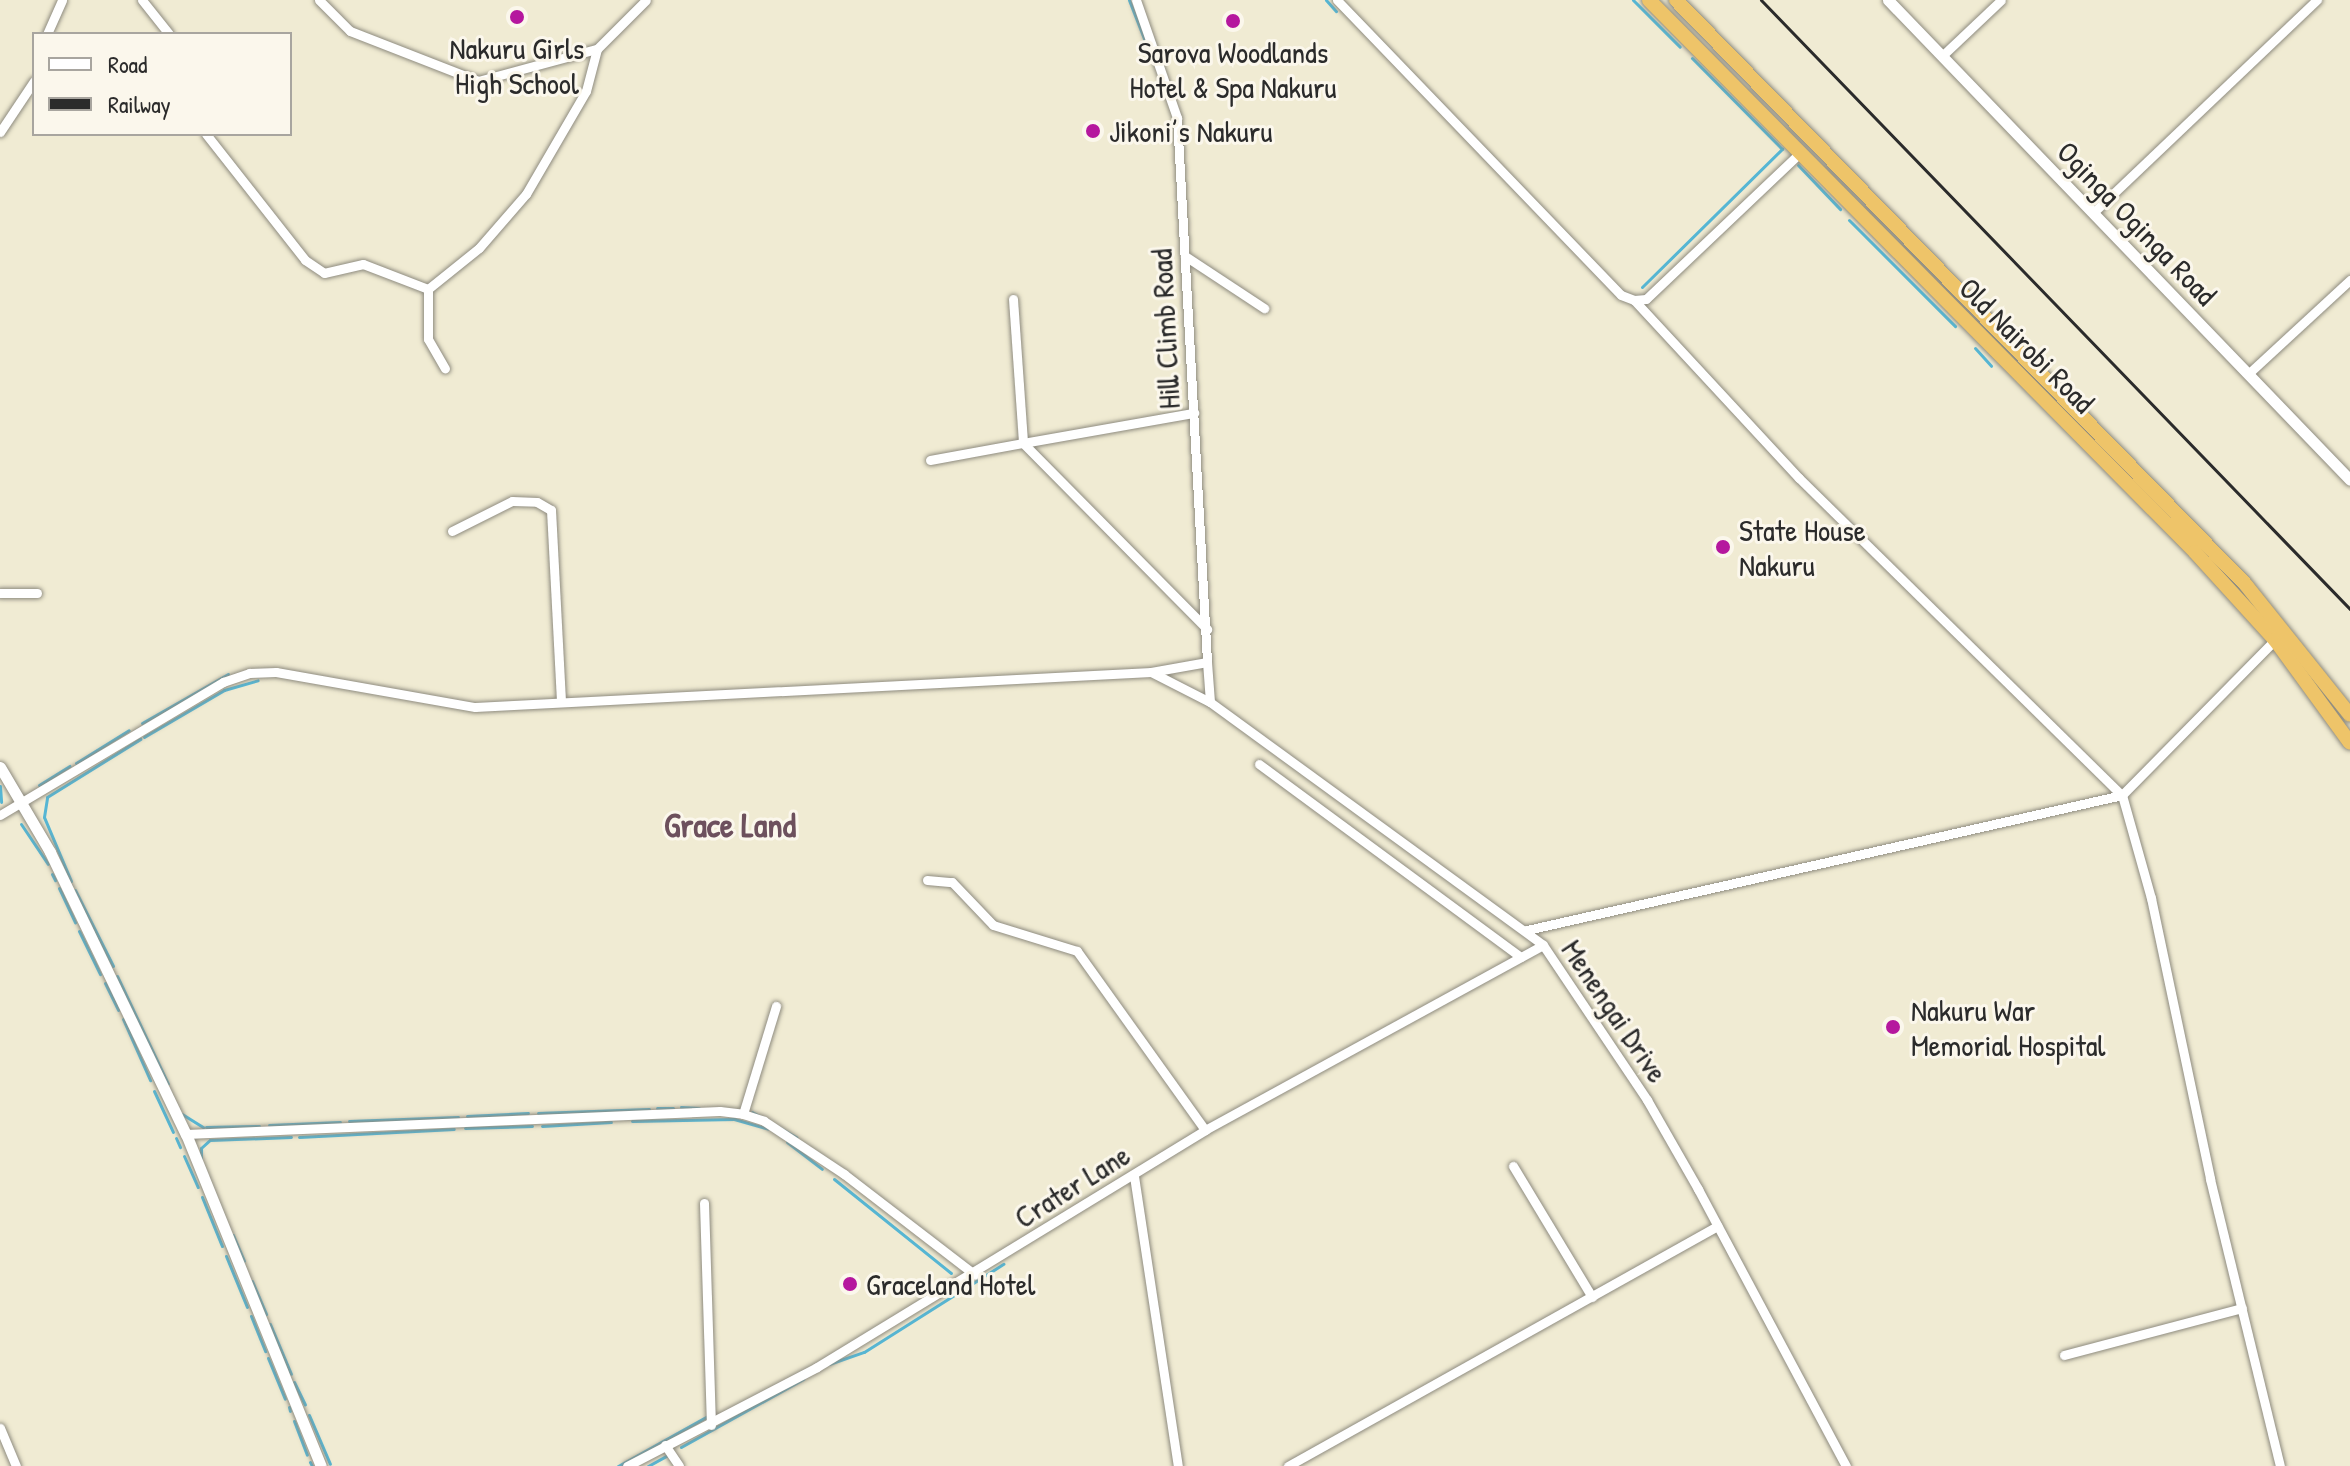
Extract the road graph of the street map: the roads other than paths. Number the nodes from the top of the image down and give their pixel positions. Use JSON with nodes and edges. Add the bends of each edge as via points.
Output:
{"nodes":[{"id":1,"x":62,"y":0,"type":"edge"},
{"id":2,"x":142,"y":0,"type":"edge"},
{"id":3,"x":319,"y":0,"type":"edge"},
{"id":4,"x":646,"y":0,"type":"edge"},
{"id":5,"x":1136,"y":0,"type":"edge"},
{"id":6,"x":1337,"y":0,"type":"edge"},
{"id":7,"x":1649,"y":0,"type":"edge"},
{"id":8,"x":1676,"y":0,"type":"edge"},
{"id":9,"x":1888,"y":0,"type":"edge"},
{"id":10,"x":2001,"y":0,"type":"edge"},
{"id":11,"x":2317,"y":0,"type":"edge"},
{"id":12,"x":48,"y":32,"type":"edge"},
{"id":13,"x":167,"y":32,"type":"edge"},
{"id":14,"x":597,"y":49,"type":"junction"},
{"id":15,"x":1942,"y":56,"type":"junction"},
{"id":16,"x":32,"y":84,"type":"edge"},
{"id":17,"x":0,"y":132,"type":"edge"},
{"id":18,"x":208,"y":136,"type":"edge"},
{"id":19,"x":1800,"y":153,"type":"junction"},
{"id":20,"x":2094,"y":212,"type":"junction"},
{"id":21,"x":1185,"y":256,"type":"junction"},
{"id":22,"x":2350,"y":280,"type":"edge"},
{"id":23,"x":428,"y":289,"type":"junction"},
{"id":24,"x":1013,"y":299,"type":"dead end"},
{"id":25,"x":1634,"y":300,"type":"junction"},
{"id":26,"x":1264,"y":308,"type":"dead end"},
{"id":27,"x":445,"y":369,"type":"dead end"},
{"id":28,"x":2248,"y":374,"type":"junction"},
{"id":29,"x":1194,"y":413,"type":"junction"},
{"id":30,"x":1023,"y":443,"type":"junction"},
{"id":31,"x":930,"y":460,"type":"dead end"},
{"id":32,"x":2350,"y":480,"type":"edge"},
{"id":33,"x":452,"y":531,"type":"dead end"},
{"id":34,"x":0,"y":593,"type":"edge"},
{"id":35,"x":37,"y":593,"type":"dead end"},
{"id":36,"x":1207,"y":629,"type":"junction"},
{"id":37,"x":2275,"y":640,"type":"junction"},
{"id":38,"x":1207,"y":662,"type":"junction"},
{"id":39,"x":1151,"y":672,"type":"junction"},
{"id":40,"x":561,"y":701,"type":"junction"},
{"id":41,"x":1210,"y":702,"type":"junction"},
{"id":42,"x":2350,"y":715,"type":"edge"},
{"id":43,"x":2350,"y":743,"type":"edge"},
{"id":44,"x":1259,"y":764,"type":"dead end"},
{"id":45,"x":0,"y":767,"type":"edge"},
{"id":46,"x":2122,"y":795,"type":"junction"},
{"id":47,"x":22,"y":802,"type":"junction"},
{"id":48,"x":0,"y":815,"type":"edge"},
{"id":49,"x":927,"y":880,"type":"dead end"},
{"id":50,"x":1527,"y":930,"type":"junction"},
{"id":51,"x":1543,"y":945,"type":"junction"},
{"id":52,"x":1521,"y":957,"type":"junction"},
{"id":53,"x":776,"y":1006,"type":"dead end"},
{"id":54,"x":743,"y":1114,"type":"junction"},
{"id":55,"x":1205,"y":1130,"type":"junction"},
{"id":56,"x":186,"y":1134,"type":"junction"},
{"id":57,"x":1513,"y":1166,"type":"dead end"},
{"id":58,"x":1134,"y":1176,"type":"junction"},
{"id":59,"x":704,"y":1203,"type":"dead end"},
{"id":60,"x":1717,"y":1226,"type":"junction"},
{"id":61,"x":975,"y":1275,"type":"junction"},
{"id":62,"x":1592,"y":1297,"type":"junction"},
{"id":63,"x":2242,"y":1308,"type":"junction"},
{"id":64,"x":2064,"y":1355,"type":"dead end"},
{"id":65,"x":711,"y":1425,"type":"junction"},
{"id":66,"x":0,"y":1428,"type":"edge"},
{"id":67,"x":665,"y":1445,"type":"junction"},
{"id":68,"x":16,"y":1466,"type":"edge"},
{"id":69,"x":321,"y":1466,"type":"edge"},
{"id":70,"x":627,"y":1466,"type":"edge"},
{"id":71,"x":679,"y":1466,"type":"edge"},
{"id":72,"x":1178,"y":1466,"type":"edge"},
{"id":73,"x":1288,"y":1466,"type":"edge"},
{"id":74,"x":1846,"y":1466,"type":"edge"},
{"id":75,"x":2280,"y":1466,"type":"edge"}],
"edges":[{"from":1,"to":12,"type":"street"},
{"from":2,"to":13,"type":"street"},
{"from":3,"to":14,"type":"street","via":[[350,31],[478,81]]},
{"from":4,"to":14,"type":"street"},
{"from":5,"to":21,"type":"street","name":"Hill Climb Road","via":[[1176,112]]},
{"from":6,"to":25,"type":"street","via":[[1621,295]]},
{"from":7,"to":19,"type":"highway","name":"Old Nairobi Road"},
{"from":8,"to":42,"type":"highway","name":"Old Nairobi Road","via":[[2246,585]]},
{"from":9,"to":15,"type":"street","name":"Oginga Oginga Road"},
{"from":10,"to":15,"type":"street"},
{"from":11,"to":20,"type":"street"},
{"from":14,"to":23,"type":"street","via":[[586,91],[526,194],[479,248]]},
{"from":15,"to":20,"type":"street","name":"Oginga Oginga Road"},
{"from":16,"to":17,"type":"street"},
{"from":18,"to":23,"type":"street","via":[[305,260],[324,273],[363,264]]},
{"from":19,"to":25,"type":"street","via":[[1646,299]]},
{"from":19,"to":37,"type":"highway","name":"Old Nairobi Road"},
{"from":20,"to":28,"type":"street","name":"Oginga Oginga Road"},
{"from":21,"to":26,"type":"street"},
{"from":21,"to":29,"type":"street","name":"Hill Climb Road"},
{"from":22,"to":28,"type":"street"},
{"from":23,"to":27,"type":"street","via":[[428,339]]},
{"from":24,"to":30,"type":"street"},
{"from":25,"to":46,"type":"street","via":[[1799,478]]},
{"from":28,"to":32,"type":"street","name":"Oginga Oginga Road"},
{"from":29,"to":30,"type":"street"},
{"from":29,"to":36,"type":"street","name":"Hill Climb Road"},
{"from":30,"to":31,"type":"street"},
{"from":30,"to":36,"type":"street"},
{"from":33,"to":40,"type":"street","via":[[512,501],[537,502],[551,510]]},
{"from":34,"to":35,"type":"street"},
{"from":36,"to":38,"type":"street","name":"Hill Climb Road"},
{"from":37,"to":43,"type":"highway","name":"Old Nairobi Road"},
{"from":37,"to":46,"type":"street"},
{"from":38,"to":39,"type":"street"},
{"from":38,"to":41,"type":"street","name":"Hill Climb Road"},
{"from":39,"to":40,"type":"street"},
{"from":39,"to":41,"type":"street","name":"Menengai Drive"},
{"from":40,"to":47,"type":"street","via":[[475,707],[276,672],[249,673],[223,682]]},
{"from":41,"to":50,"type":"street","name":"Menengai Drive"},
{"from":44,"to":52,"type":"street"},
{"from":45,"to":47,"type":"street"},
{"from":46,"to":50,"type":"street"},
{"from":46,"to":63,"type":"street","via":[[2151,898]]},
{"from":47,"to":48,"type":"street"},
{"from":47,"to":56,"type":"street"},
{"from":49,"to":55,"type":"street","via":[[952,882],[993,925],[1077,951]]},
{"from":50,"to":51,"type":"street","name":"Menengai Drive"},
{"from":51,"to":52,"type":"street","name":"Crater Lane"},
{"from":51,"to":60,"type":"street","name":"Menengai Drive","via":[[1647,1100]]},
{"from":52,"to":55,"type":"street","name":"Crater Lane"},
{"from":53,"to":54,"type":"street"},
{"from":54,"to":56,"type":"street"},
{"from":54,"to":61,"type":"street","via":[[764,1121],[844,1174]]},
{"from":55,"to":58,"type":"street","name":"Crater Lane"},
{"from":56,"to":69,"type":"street"},
{"from":57,"to":62,"type":"street"},
{"from":58,"to":61,"type":"street","name":"Crater Lane"},
{"from":58,"to":72,"type":"street"},
{"from":59,"to":65,"type":"street"},
{"from":60,"to":62,"type":"street"},
{"from":60,"to":74,"type":"street","name":"Menengai Drive"},
{"from":61,"to":65,"type":"street","name":"Crater Lane"},
{"from":62,"to":73,"type":"street"},
{"from":63,"to":64,"type":"street"},
{"from":63,"to":75,"type":"street"},
{"from":65,"to":67,"type":"street","name":"Crater Lane"},
{"from":66,"to":68,"type":"street"},
{"from":67,"to":70,"type":"street","name":"Crater Lane"},
{"from":67,"to":71,"type":"street"}]}
